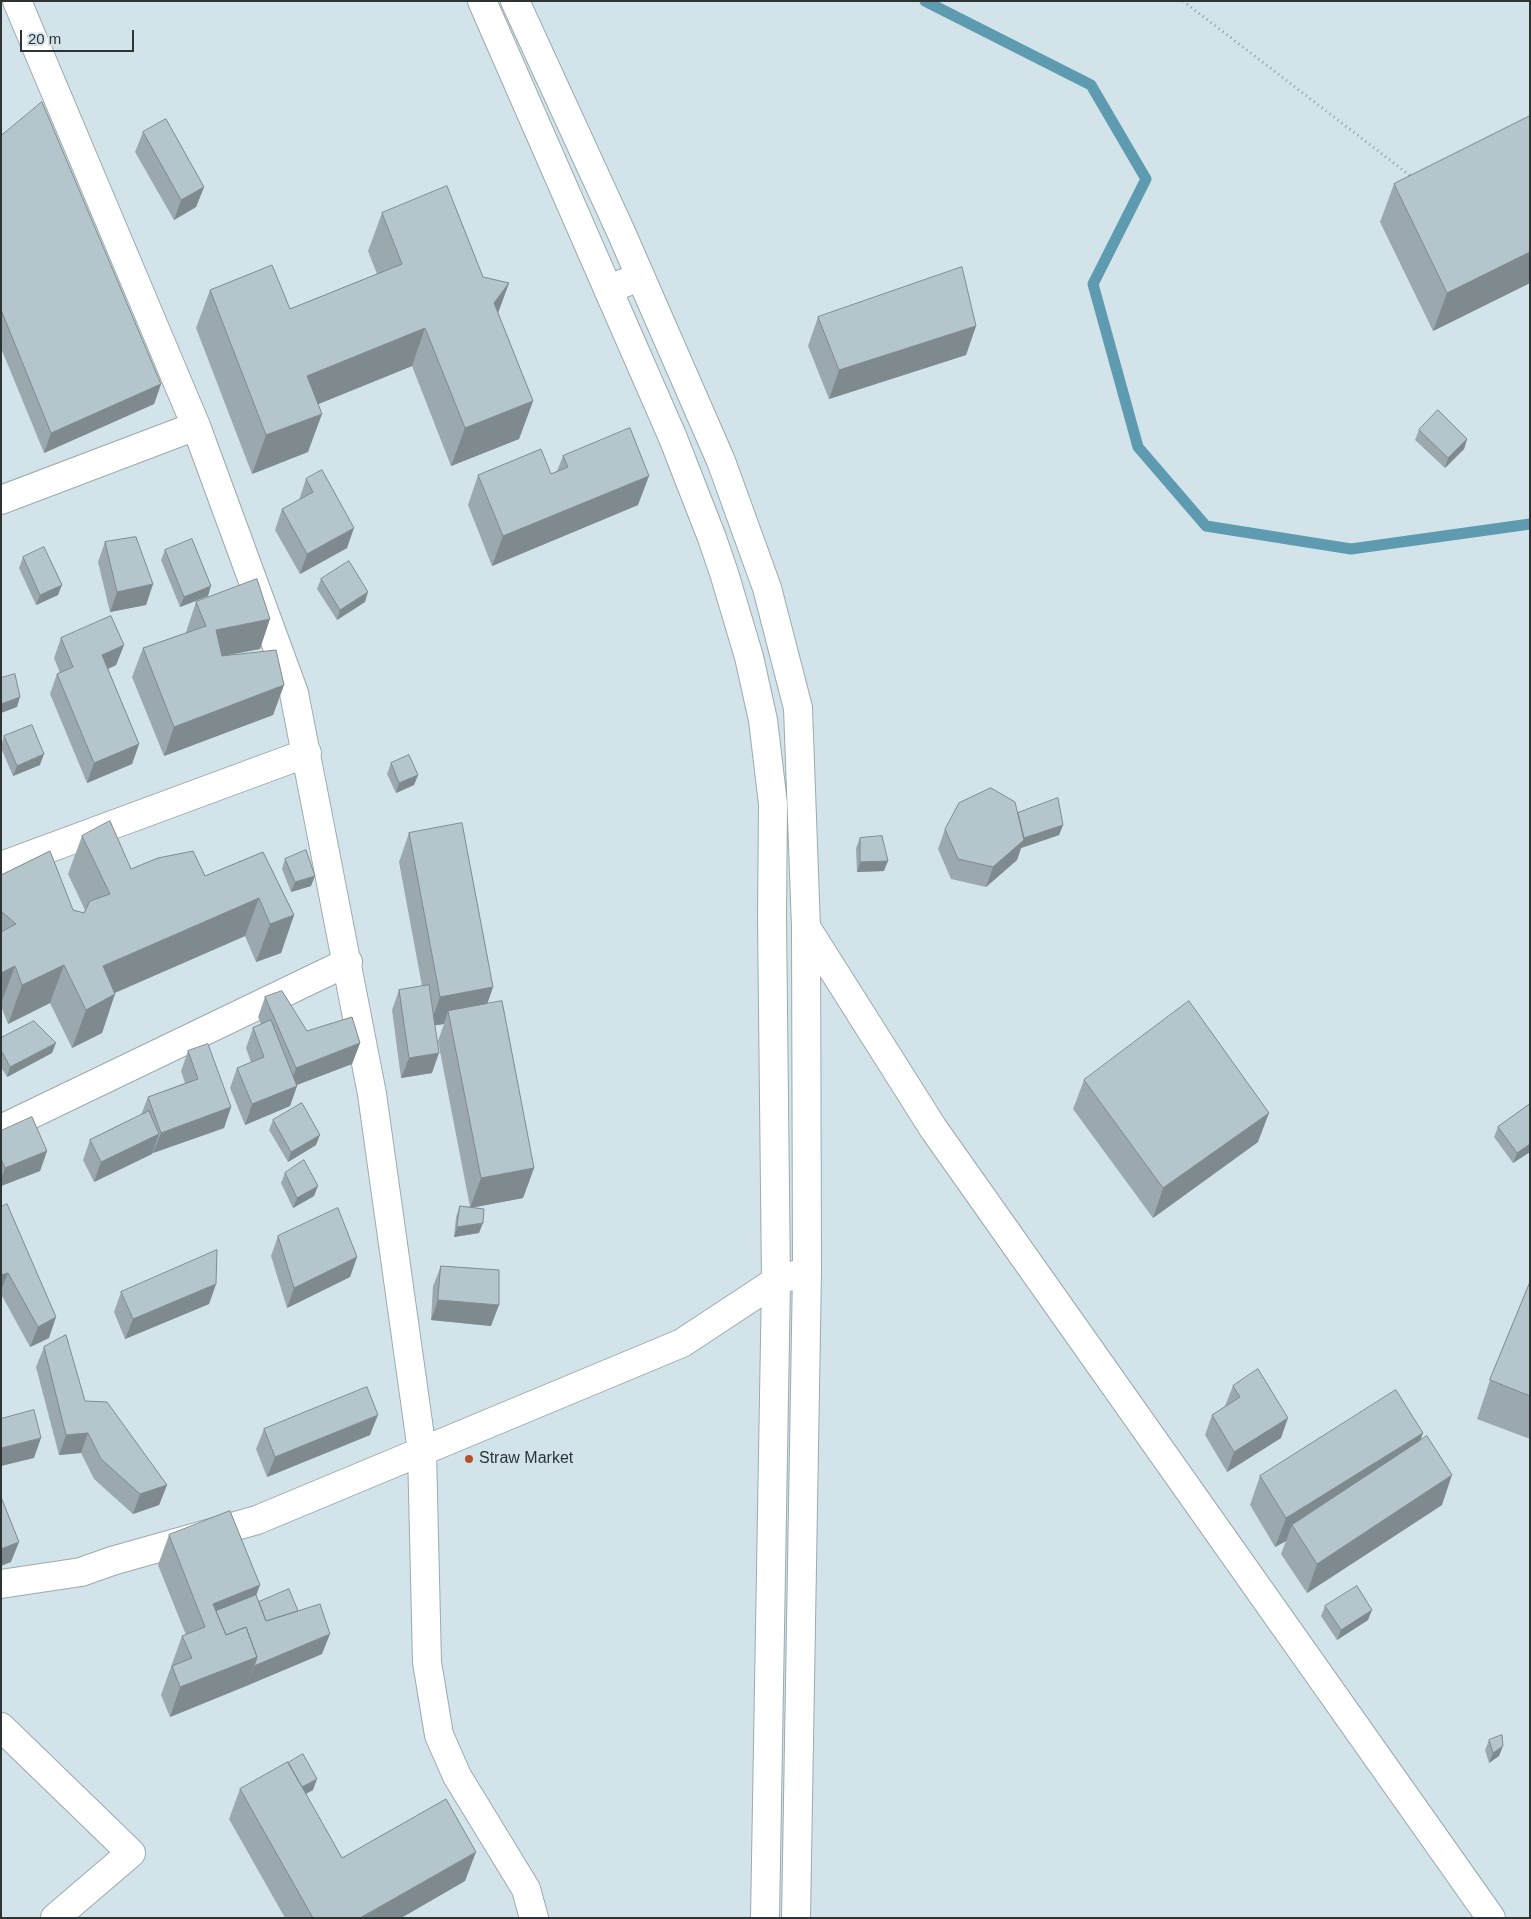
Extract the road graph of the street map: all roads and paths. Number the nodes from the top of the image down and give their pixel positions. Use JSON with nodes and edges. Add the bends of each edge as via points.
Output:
{"nodes":[{"id":1,"x":17,"y":1,"type":"edge"},
{"id":2,"x":482,"y":1,"type":"edge"},
{"id":3,"x":515,"y":1,"type":"edge"},
{"id":4,"x":1183,"y":1,"type":"edge"},
{"id":5,"x":1418,"y":181,"type":"edge"},
{"id":6,"x":640,"y":276,"type":"junction"},
{"id":7,"x":608,"y":289,"type":"junction"},
{"id":8,"x":196,"y":426,"type":"junction"},
{"id":9,"x":1,"y":500,"type":"edge"},
{"id":10,"x":307,"y":753,"type":"junction"},
{"id":11,"x":1,"y":866,"type":"edge"},
{"id":12,"x":806,"y":926,"type":"junction"},
{"id":13,"x":348,"y":962,"type":"junction"},
{"id":14,"x":1,"y":1129,"type":"edge"},
{"id":15,"x":807,"y":1271,"type":"junction"},
{"id":16,"x":776,"y":1280,"type":"junction"},
{"id":17,"x":422,"y":1451,"type":"junction"},
{"id":18,"x":1,"y":1584,"type":"edge"},
{"id":19,"x":1,"y":1727,"type":"edge"},
{"id":20,"x":56,"y":1918,"type":"edge"},
{"id":21,"x":534,"y":1918,"type":"edge"},
{"id":22,"x":765,"y":1918,"type":"edge"},
{"id":23,"x":796,"y":1918,"type":"edge"},
{"id":24,"x":1490,"y":1918,"type":"edge"}],
"edges":[{"from":1,"to":8,"type":"street"},
{"from":2,"to":7,"type":"street"},
{"from":3,"to":6,"type":"street"},
{"from":4,"to":5,"type":"path"},
{"from":6,"to":7,"type":"street"},
{"from":6,"to":12,"type":"street","via":[[721,461],[767,588],[798,708]]},
{"from":7,"to":16,"type":"street","via":[[673,438],[712,538],[749,657],[763,720],[773,804]]},
{"from":8,"to":9,"type":"street"},
{"from":8,"to":10,"type":"street","via":[[294,693]]},
{"from":10,"to":11,"type":"street"},
{"from":10,"to":13,"type":"street"},
{"from":12,"to":15,"type":"street"},
{"from":12,"to":24,"type":"street","via":[[934,1128]]},
{"from":13,"to":14,"type":"street"},
{"from":13,"to":17,"type":"street","via":[[372,1094]]},
{"from":15,"to":16,"type":"street"},
{"from":15,"to":23,"type":"street"},
{"from":16,"to":17,"type":"street","via":[[682,1343]]},
{"from":16,"to":22,"type":"street"},
{"from":17,"to":18,"type":"street","via":[[258,1520],[81,1572]]},
{"from":17,"to":21,"type":"street","via":[[427,1662],[439,1736],[457,1776],[526,1890]]},
{"from":19,"to":20,"type":"street","via":[[131,1853]]}]}
